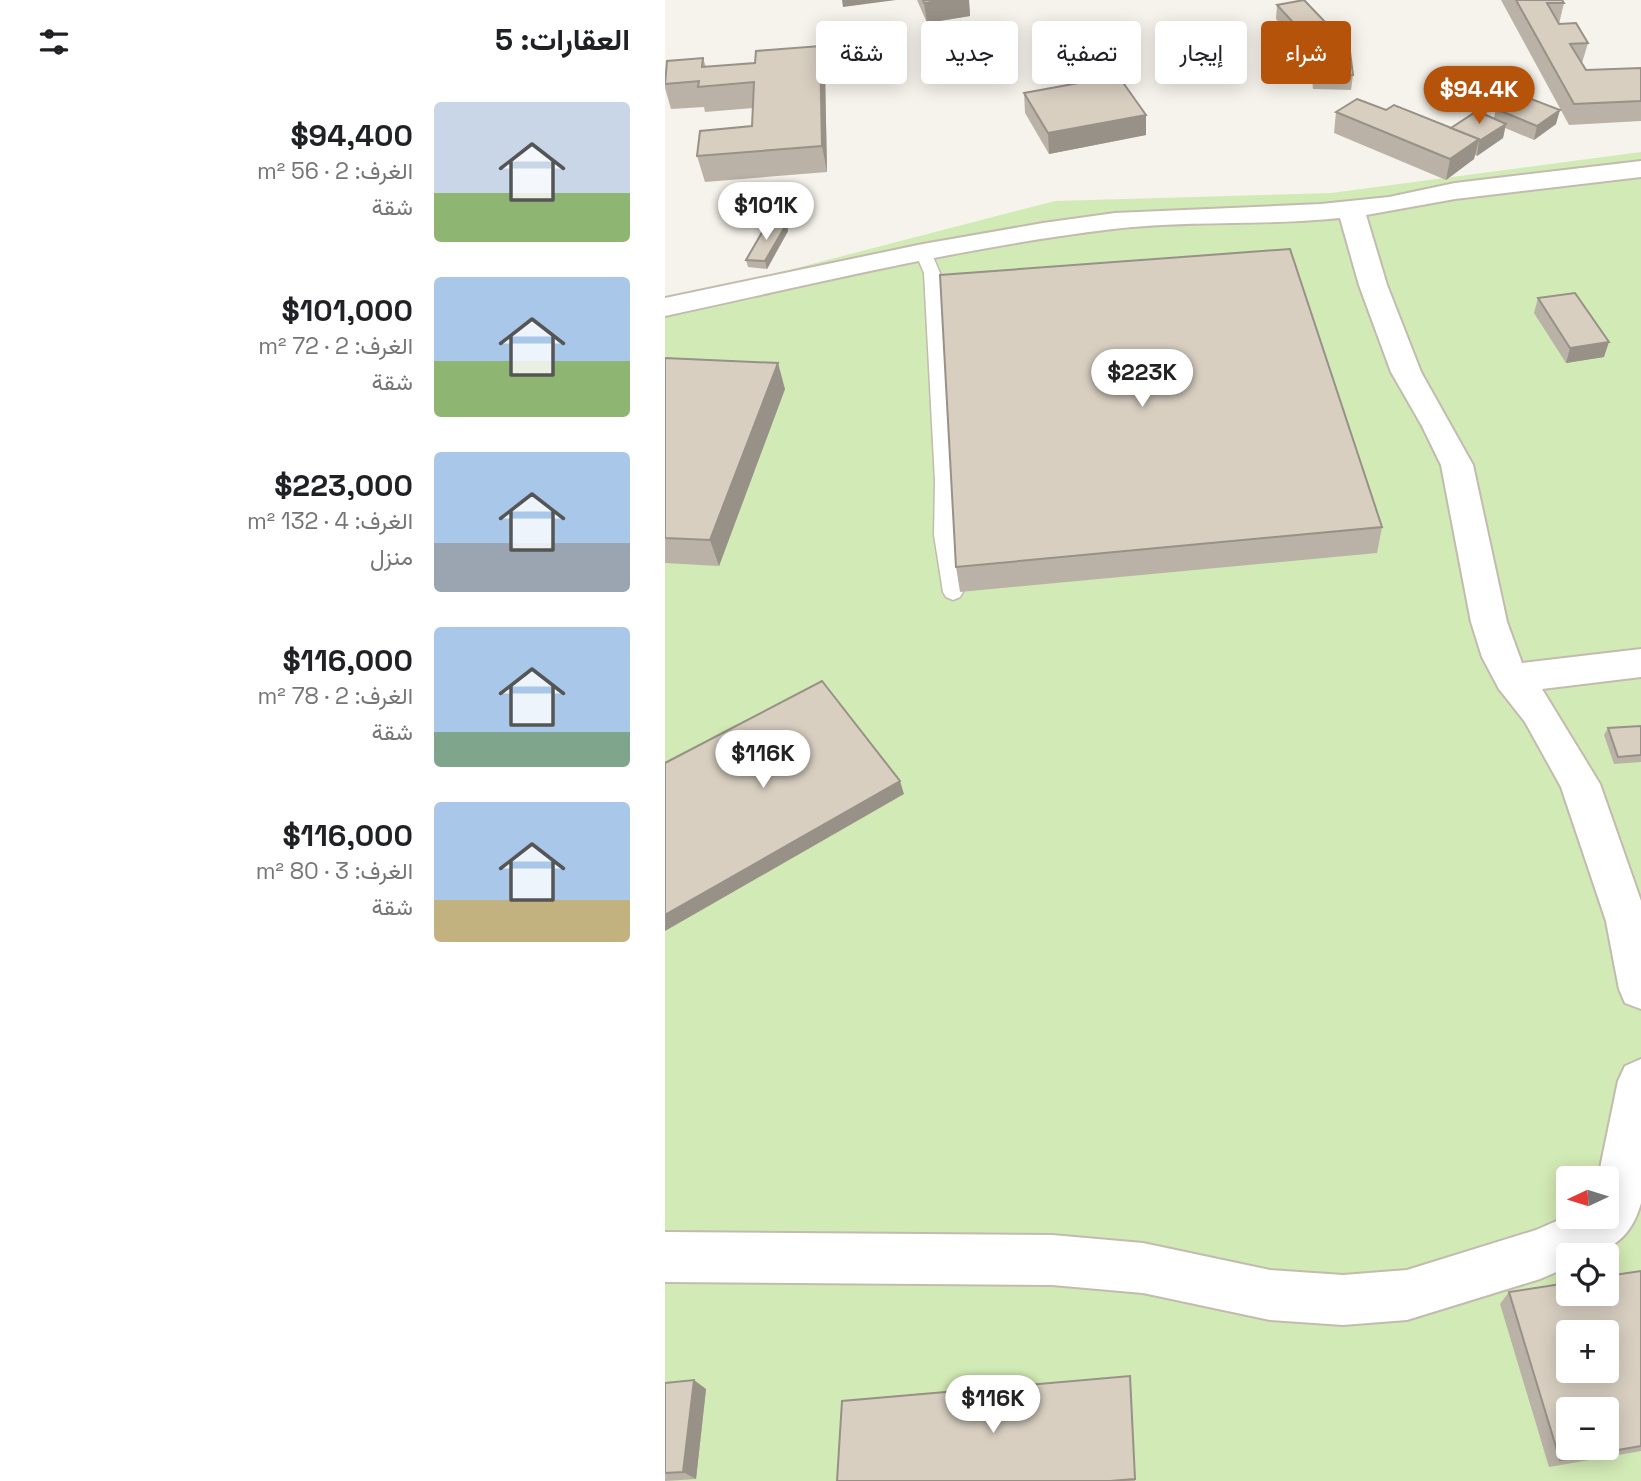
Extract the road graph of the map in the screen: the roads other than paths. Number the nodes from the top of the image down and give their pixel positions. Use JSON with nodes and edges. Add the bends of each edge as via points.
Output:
{"nodes":[{"id":1,"x":1641,"y":169,"type":"edge"},
{"id":2,"x":1351,"y":209,"type":"junction"},
{"id":3,"x":923,"y":252,"type":"junction"},
{"id":4,"x":665,"y":307,"type":"edge"},
{"id":5,"x":953,"y":592,"type":"edge"},
{"id":6,"x":1641,"y":663,"type":"edge"},
{"id":7,"x":1512,"y":678,"type":"junction"},
{"id":8,"x":1641,"y":989,"type":"edge"},
{"id":9,"x":1641,"y":1081,"type":"edge"},
{"id":10,"x":1619,"y":1191,"type":"edge"},
{"id":11,"x":1595,"y":1229,"type":"edge"},
{"id":12,"x":665,"y":1258,"type":"edge"}],
"edges":[{"from":1,"to":2,"type":"street","via":[[1455,191]]},
{"from":2,"to":3,"type":"street","via":[[1115,221]]},
{"from":2,"to":7,"type":"street","via":[[1406,372],[1457,464],[1489,622]]},
{"from":3,"to":4,"type":"street"},
{"from":3,"to":5,"type":"lane","via":[[932,273],[944,535]]},
{"from":6,"to":7,"type":"street"},
{"from":7,"to":8,"type":"street","via":[[1538,711],[1580,784],[1627,921]]},
{"from":9,"to":10,"type":"street"},
{"from":11,"to":12,"type":"street","via":[[1540,1254],[1407,1295],[1343,1300],[1270,1295],[1143,1268],[1052,1260]]}]}
